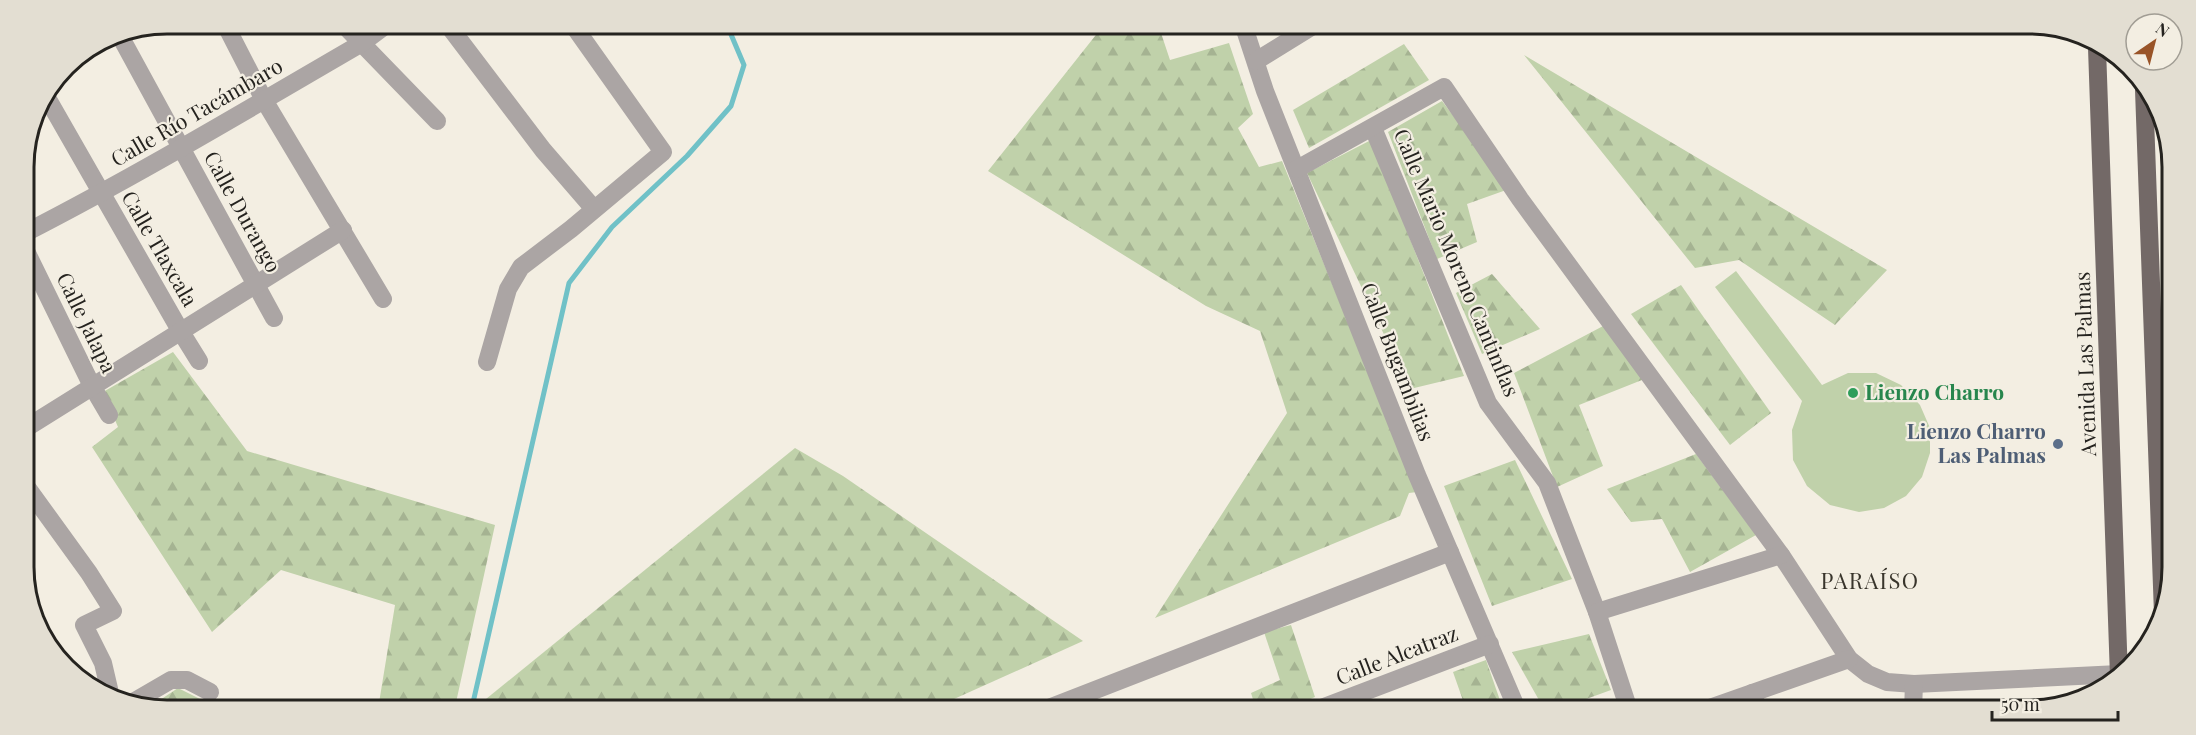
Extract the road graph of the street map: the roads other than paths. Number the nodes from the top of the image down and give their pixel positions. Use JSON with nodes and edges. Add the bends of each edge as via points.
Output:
{"nodes":[{"id":1,"x":230,"y":34,"type":"edge"},
{"id":2,"x":352,"y":34,"type":"edge"},
{"id":3,"x":375,"y":34,"type":"edge"},
{"id":4,"x":455,"y":34,"type":"edge"},
{"id":5,"x":579,"y":34,"type":"edge"},
{"id":6,"x":1246,"y":34,"type":"edge"},
{"id":7,"x":1300,"y":34,"type":"edge"},
{"id":8,"x":124,"y":43,"type":"edge"},
{"id":9,"x":362,"y":44,"type":"junction"},
{"id":10,"x":2097,"y":54,"type":"edge"},
{"id":11,"x":1256,"y":61,"type":"junction"},
{"id":12,"x":264,"y":100,"type":"junction"},
{"id":13,"x":51,"y":104,"type":"edge"},
{"id":14,"x":2146,"y":104,"type":"edge"},
{"id":15,"x":437,"y":121,"type":"dead end"},
{"id":16,"x":1373,"y":128,"type":"junction"},
{"id":17,"x":181,"y":148,"type":"junction"},
{"id":18,"x":1297,"y":169,"type":"junction"},
{"id":19,"x":102,"y":194,"type":"junction"},
{"id":20,"x":594,"y":209,"type":"junction"},
{"id":21,"x":35,"y":227,"type":"edge"},
{"id":22,"x":343,"y":230,"type":"junction"},
{"id":23,"x":35,"y":269,"type":"edge"},
{"id":24,"x":256,"y":286,"type":"junction"},
{"id":25,"x":382,"y":299,"type":"dead end"},
{"id":26,"x":274,"y":318,"type":"dead end"},
{"id":27,"x":181,"y":332,"type":"junction"},
{"id":28,"x":199,"y":361,"type":"dead end"},
{"id":29,"x":487,"y":363,"type":"dead end"},
{"id":30,"x":92,"y":386,"type":"junction"},
{"id":31,"x":109,"y":415,"type":"dead end"},
{"id":32,"x":34,"y":424,"type":"edge"},
{"id":33,"x":2162,"y":470,"type":"edge"},
{"id":34,"x":34,"y":497,"type":"edge"},
{"id":35,"x":1450,"y":552,"type":"junction"},
{"id":36,"x":1781,"y":555,"type":"junction"},
{"id":37,"x":1597,"y":612,"type":"junction"},
{"id":38,"x":1490,"y":644,"type":"junction"},
{"id":39,"x":1849,"y":659,"type":"junction"},
{"id":40,"x":2119,"y":664,"type":"edge"},
{"id":41,"x":2104,"y":677,"type":"edge"},
{"id":42,"x":1914,"y":684,"type":"junction"},
{"id":43,"x":108,"y":686,"type":"edge"},
{"id":44,"x":210,"y":692,"type":"dead end"},
{"id":45,"x":1752,"y":693,"type":"junction"},
{"id":46,"x":141,"y":697,"type":"edge"},
{"id":47,"x":1073,"y":700,"type":"edge"},
{"id":48,"x":1343,"y":700,"type":"edge"},
{"id":49,"x":1513,"y":700,"type":"edge"},
{"id":50,"x":1626,"y":700,"type":"edge"},
{"id":51,"x":1732,"y":700,"type":"edge"},
{"id":52,"x":1755,"y":700,"type":"edge"},
{"id":53,"x":1913,"y":700,"type":"edge"}],
"edges":[{"from":1,"to":12,"type":"street"},
{"from":2,"to":9,"type":"street"},
{"from":3,"to":9,"type":"street","name":"Calle Río Tacámbaro"},
{"from":4,"to":20,"type":"street","via":[[543,150]]},
{"from":5,"to":20,"type":"street","via":[[663,152]]},
{"from":6,"to":11,"type":"street","name":"Calle Bugambilias"},
{"from":7,"to":11,"type":"street"},
{"from":8,"to":17,"type":"street","name":"Calle Durango"},
{"from":9,"to":12,"type":"street","name":"Calle Río Tacámbaro"},
{"from":9,"to":15,"type":"street"},
{"from":10,"to":40,"type":"main road","name":"Avenida Las Palmas"},
{"from":11,"to":18,"type":"street","name":"Calle Bugambilias"},
{"from":12,"to":17,"type":"street","name":"Calle Río Tacámbaro"},
{"from":12,"to":22,"type":"street"},
{"from":13,"to":19,"type":"street","name":"Calle Tlaxcala"},
{"from":14,"to":33,"type":"main road"},
{"from":16,"to":18,"type":"street"},
{"from":16,"to":36,"type":"street","via":[[1444,87],[1520,199]]},
{"from":16,"to":37,"type":"street","name":"Calle Mario Moreno Cantinflas","via":[[1488,403],[1547,483]]},
{"from":17,"to":19,"type":"street","name":"Calle Río Tacámbaro"},
{"from":17,"to":24,"type":"street","name":"Calle Durango"},
{"from":18,"to":35,"type":"street","name":"Calle Bugambilias","via":[[1416,475]]},
{"from":19,"to":21,"type":"street","name":"Calle Río Tacámbaro"},
{"from":19,"to":27,"type":"street","name":"Calle Tlaxcala"},
{"from":20,"to":29,"type":"street","via":[[521,267],[508,289]]},
{"from":22,"to":24,"type":"street"},
{"from":22,"to":25,"type":"street"},
{"from":23,"to":30,"type":"street","name":"Calle Jalapa"},
{"from":24,"to":26,"type":"street","name":"Calle Durango"},
{"from":24,"to":27,"type":"street"},
{"from":27,"to":28,"type":"street","name":"Calle Tlaxcala"},
{"from":27,"to":30,"type":"street"},
{"from":30,"to":31,"type":"street","name":"Calle Jalapa"},
{"from":30,"to":32,"type":"street"},
{"from":34,"to":43,"type":"street","via":[[113,611],[84,625],[103,663]]},
{"from":35,"to":38,"type":"street","name":"Calle Bugambilias"},
{"from":35,"to":47,"type":"street"},
{"from":36,"to":37,"type":"street"},
{"from":36,"to":39,"type":"street"},
{"from":37,"to":50,"type":"street","name":"Calle Mario Moreno Cantinflas"},
{"from":38,"to":48,"type":"street","name":"Calle Alcatraz"},
{"from":38,"to":49,"type":"street","name":"Calle Bugambilias"},
{"from":39,"to":42,"type":"street","via":[[1887,682]]},
{"from":39,"to":45,"type":"street"},
{"from":41,"to":42,"type":"street"},
{"from":42,"to":53,"type":"street"},
{"from":44,"to":46,"type":"street","via":[[187,680],[171,680]]},
{"from":45,"to":51,"type":"street"},
{"from":45,"to":52,"type":"street"}]}
